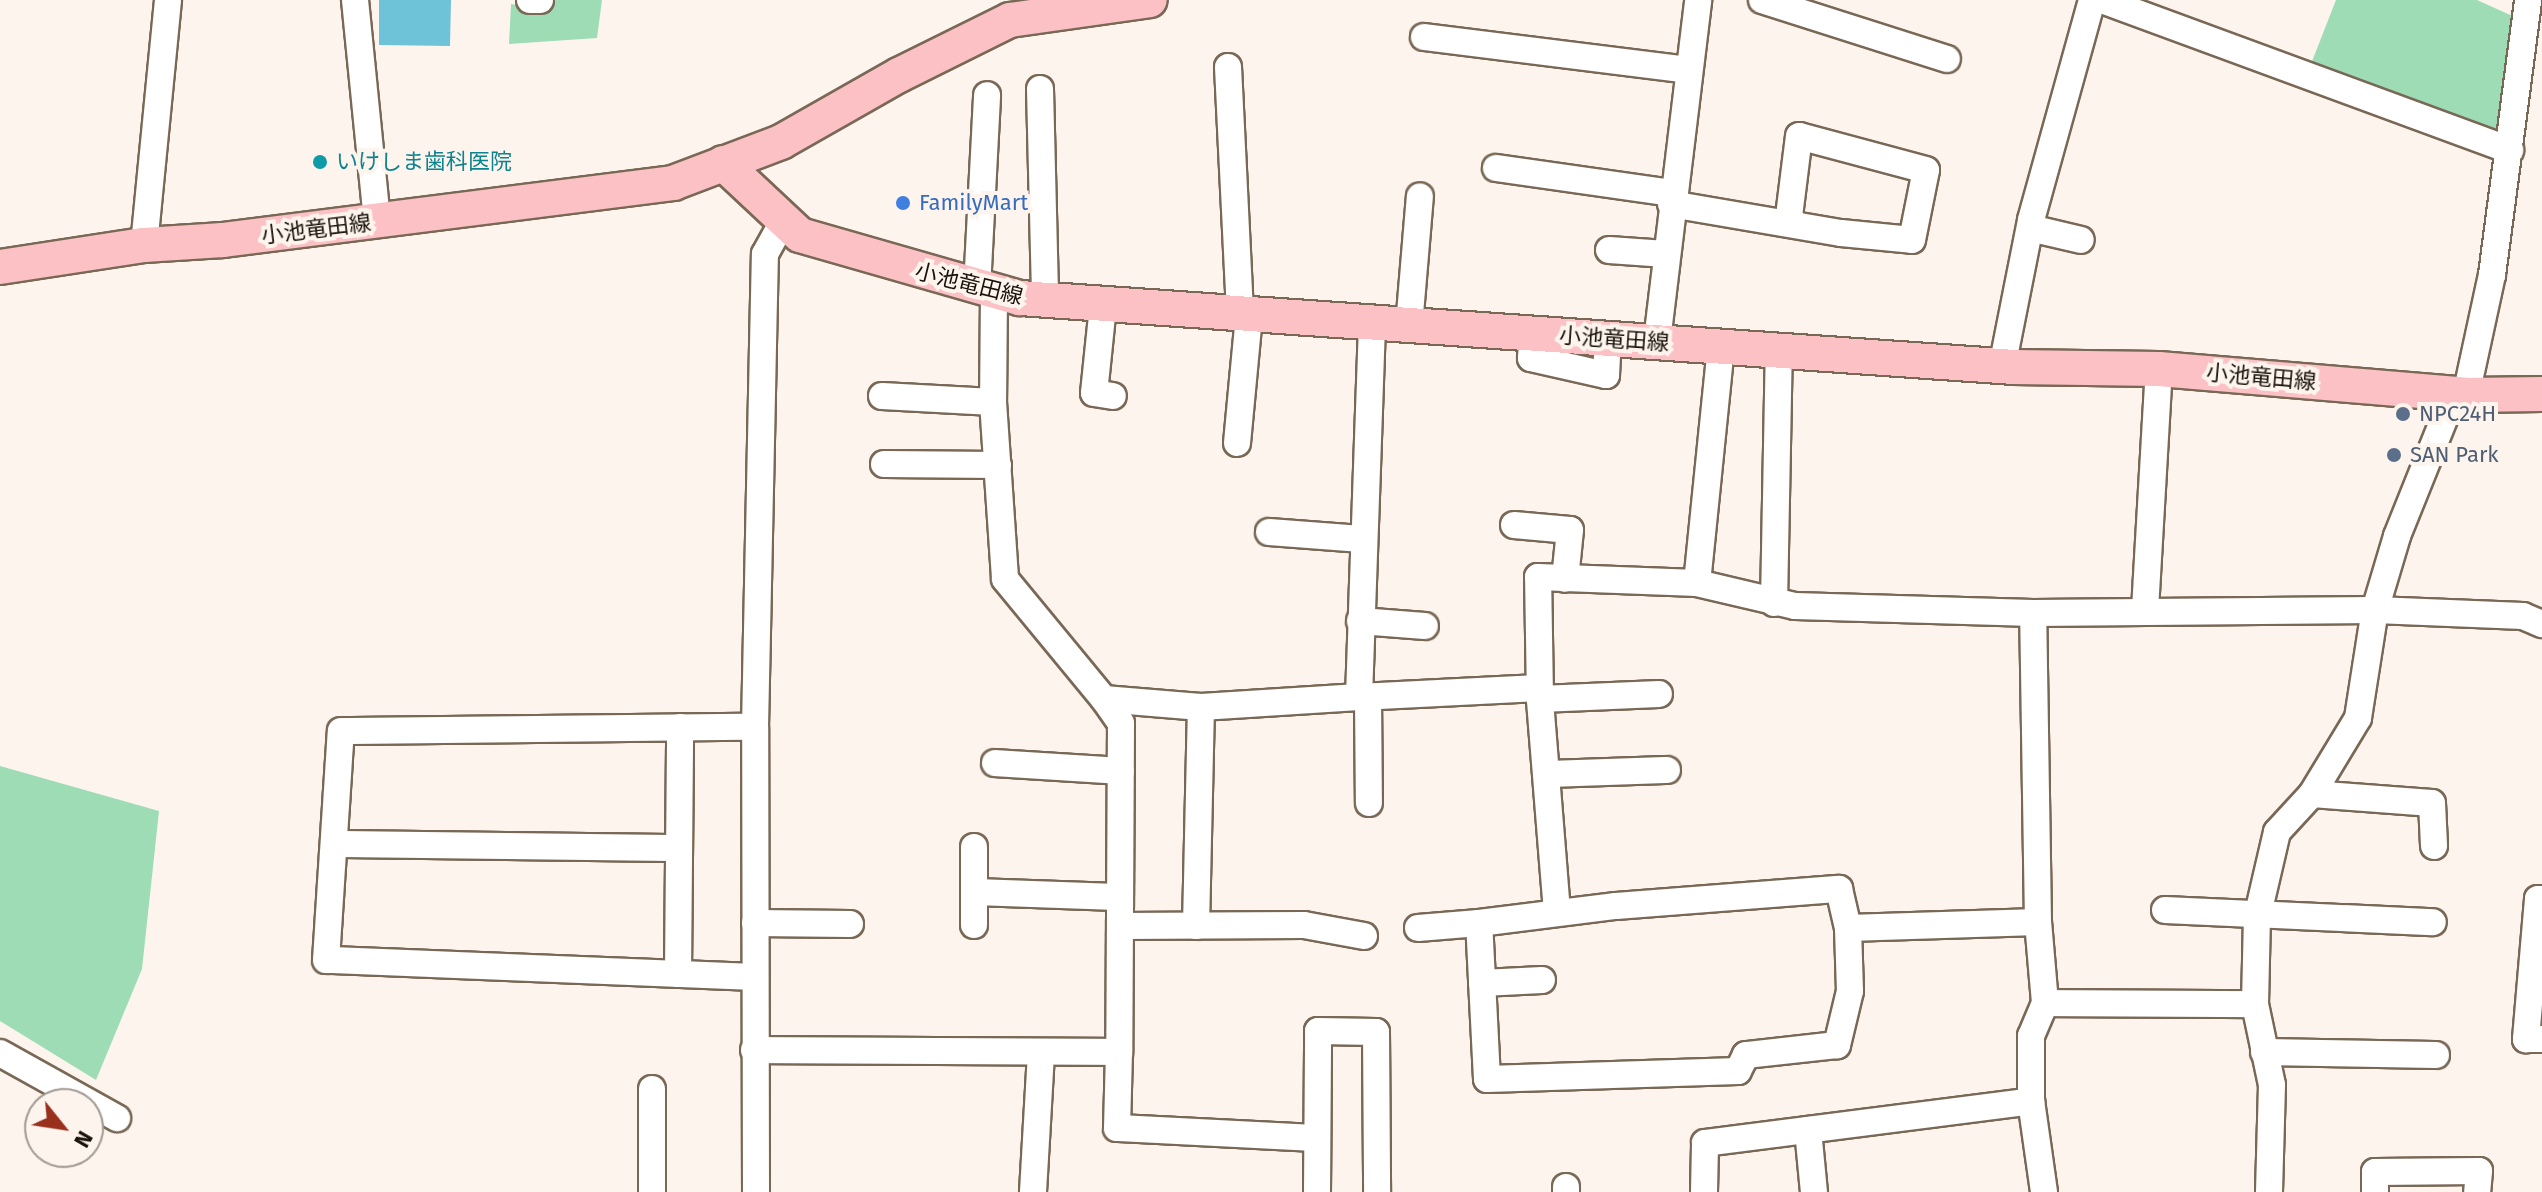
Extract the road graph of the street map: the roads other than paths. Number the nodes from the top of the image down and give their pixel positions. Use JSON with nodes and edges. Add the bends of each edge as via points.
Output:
{"nodes":[{"id":1,"x":168,"y":0,"type":"edge"},
{"id":2,"x":355,"y":0,"type":"edge"},
{"id":3,"x":530,"y":0,"type":"edge"},
{"id":4,"x":540,"y":0,"type":"edge"},
{"id":5,"x":1150,"y":0,"type":"edge"},
{"id":6,"x":1698,"y":0,"type":"edge"},
{"id":7,"x":1762,"y":0,"type":"edge"},
{"id":8,"x":2092,"y":0,"type":"edge"},
{"id":9,"x":2102,"y":0,"type":"edge"},
{"id":10,"x":2528,"y":0,"type":"edge"},
{"id":11,"x":1424,"y":37,"type":"dead end"},
{"id":12,"x":1947,"y":59,"type":"dead end"},
{"id":13,"x":1228,"y":67,"type":"dead end"},
{"id":14,"x":1689,"y":70,"type":"junction"},
{"id":15,"x":1040,"y":89,"type":"dead end"},
{"id":16,"x":987,"y":95,"type":"dead end"},
{"id":17,"x":2510,"y":150,"type":"junction"},
{"id":18,"x":723,"y":163,"type":"junction"},
{"id":19,"x":1496,"y":168,"type":"dead end"},
{"id":20,"x":1420,"y":196,"type":"dead end"},
{"id":21,"x":1671,"y":198,"type":"junction"},
{"id":22,"x":783,"y":221,"type":"junction"},
{"id":23,"x":377,"y":222,"type":"junction"},
{"id":24,"x":1794,"y":224,"type":"junction"},
{"id":25,"x":2030,"y":228,"type":"junction"},
{"id":26,"x":2081,"y":240,"type":"dead end"},
{"id":27,"x":144,"y":245,"type":"junction"},
{"id":28,"x":1609,"y":250,"type":"dead end"},
{"id":29,"x":1666,"y":254,"type":"junction"},
{"id":30,"x":0,"y":267,"type":"edge"},
{"id":31,"x":985,"y":291,"type":"junction"},
{"id":32,"x":1045,"y":301,"type":"junction"},
{"id":33,"x":1103,"y":306,"type":"junction"},
{"id":34,"x":1245,"y":314,"type":"junction"},
{"id":35,"x":1372,"y":325,"type":"junction"},
{"id":36,"x":1409,"y":326,"type":"junction"},
{"id":37,"x":1657,"y":341,"type":"junction"},
{"id":38,"x":1721,"y":347,"type":"junction"},
{"id":39,"x":1779,"y":350,"type":"junction"},
{"id":40,"x":2002,"y":367,"type":"junction"},
{"id":41,"x":2159,"y":369,"type":"junction"},
{"id":42,"x":2542,"y":394,"type":"edge"},
{"id":43,"x":2460,"y":395,"type":"junction"},
{"id":44,"x":882,"y":396,"type":"dead end"},
{"id":45,"x":1113,"y":396,"type":"dead end"},
{"id":46,"x":993,"y":402,"type":"junction"},
{"id":47,"x":1237,"y":443,"type":"dead end"},
{"id":48,"x":884,"y":464,"type":"dead end"},
{"id":49,"x":998,"y":465,"type":"junction"},
{"id":50,"x":1514,"y":525,"type":"dead end"},
{"id":51,"x":1269,"y":532,"type":"dead end"},
{"id":52,"x":1362,"y":539,"type":"junction"},
{"id":53,"x":1565,"y":579,"type":"junction"},
{"id":54,"x":1697,"y":583,"type":"junction"},
{"id":55,"x":1774,"y":603,"type":"junction"},
{"id":56,"x":2145,"y":610,"type":"junction"},
{"id":57,"x":2375,"y":610,"type":"junction"},
{"id":58,"x":2033,"y":613,"type":"junction"},
{"id":59,"x":1360,"y":621,"type":"junction"},
{"id":60,"x":2542,"y":624,"type":"edge"},
{"id":61,"x":1425,"y":626,"type":"dead end"},
{"id":62,"x":1539,"y":693,"type":"junction"},
{"id":63,"x":1659,"y":694,"type":"dead end"},
{"id":64,"x":1363,"y":697,"type":"junction"},
{"id":65,"x":1104,"y":699,"type":"junction"},
{"id":66,"x":1201,"y":707,"type":"junction"},
{"id":67,"x":680,"y":727,"type":"junction"},
{"id":68,"x":755,"y":727,"type":"junction"},
{"id":69,"x":995,"y":763,"type":"dead end"},
{"id":70,"x":1667,"y":770,"type":"dead end"},
{"id":71,"x":1121,"y":771,"type":"junction"},
{"id":72,"x":1547,"y":774,"type":"junction"},
{"id":73,"x":2312,"y":794,"type":"junction"},
{"id":74,"x":1369,"y":803,"type":"dead end"},
{"id":75,"x":334,"y":844,"type":"junction"},
{"id":76,"x":2434,"y":846,"type":"dead end"},
{"id":77,"x":974,"y":847,"type":"dead end"},
{"id":78,"x":678,"y":848,"type":"junction"},
{"id":79,"x":975,"y":892,"type":"junction"},
{"id":80,"x":1117,"y":897,"type":"junction"},
{"id":81,"x":2542,"y":899,"type":"edge"},
{"id":82,"x":2165,"y":910,"type":"dead end"},
{"id":83,"x":1557,"y":912,"type":"junction"},
{"id":84,"x":2257,"y":918,"type":"junction"},
{"id":85,"x":2038,"y":922,"type":"junction"},
{"id":86,"x":2433,"y":922,"type":"dead end"},
{"id":87,"x":755,"y":923,"type":"junction"},
{"id":88,"x":1479,"y":923,"type":"junction"},
{"id":89,"x":850,"y":924,"type":"dead end"},
{"id":90,"x":974,"y":925,"type":"dead end"},
{"id":91,"x":1120,"y":926,"type":"junction"},
{"id":92,"x":1196,"y":926,"type":"junction"},
{"id":93,"x":1418,"y":928,"type":"dead end"},
{"id":94,"x":1848,"y":928,"type":"junction"},
{"id":95,"x":1364,"y":936,"type":"dead end"},
{"id":96,"x":678,"y":974,"type":"junction"},
{"id":97,"x":754,"y":977,"type":"junction"},
{"id":98,"x":1542,"y":980,"type":"dead end"},
{"id":99,"x":1482,"y":983,"type":"junction"},
{"id":100,"x":2045,"y":1003,"type":"junction"},
{"id":101,"x":2255,"y":1004,"type":"junction"},
{"id":102,"x":2542,"y":1039,"type":"edge"},
{"id":103,"x":754,"y":1050,"type":"junction"},
{"id":104,"x":1119,"y":1052,"type":"junction"},
{"id":105,"x":2264,"y":1052,"type":"junction"},
{"id":106,"x":0,"y":1053,"type":"edge"},
{"id":107,"x":1041,"y":1054,"type":"junction"},
{"id":108,"x":2436,"y":1055,"type":"dead end"},
{"id":109,"x":652,"y":1089,"type":"dead end"},
{"id":110,"x":2031,"y":1101,"type":"junction"},
{"id":111,"x":117,"y":1118,"type":"dead end"},
{"id":112,"x":1808,"y":1130,"type":"junction"},
{"id":113,"x":1317,"y":1138,"type":"junction"},
{"id":114,"x":652,"y":1192,"type":"edge"},
{"id":115,"x":756,"y":1192,"type":"edge"},
{"id":116,"x":1033,"y":1192,"type":"edge"},
{"id":117,"x":1317,"y":1192,"type":"edge"},
{"id":118,"x":1377,"y":1192,"type":"edge"},
{"id":119,"x":1704,"y":1192,"type":"edge"},
{"id":120,"x":1814,"y":1192,"type":"edge"},
{"id":121,"x":2044,"y":1192,"type":"edge"},
{"id":122,"x":2269,"y":1192,"type":"edge"},
{"id":123,"x":2375,"y":1192,"type":"edge"},
{"id":124,"x":2477,"y":1192,"type":"edge"}],
"edges":[{"from":1,"to":27,"type":"street"},
{"from":2,"to":23,"type":"street"},
{"from":3,"to":4,"type":"street"},
{"from":5,"to":18,"type":"main road","name":"小池竜田線","via":[[1010,20],[781,142]]},
{"from":6,"to":14,"type":"street"},
{"from":7,"to":12,"type":"street"},
{"from":8,"to":25,"type":"street"},
{"from":9,"to":17,"type":"street"},
{"from":10,"to":17,"type":"street"},
{"from":11,"to":14,"type":"street"},
{"from":13,"to":34,"type":"street"},
{"from":14,"to":21,"type":"street"},
{"from":15,"to":32,"type":"street"},
{"from":16,"to":31,"type":"street"},
{"from":17,"to":43,"type":"street"},
{"from":18,"to":22,"type":"main road","name":"小池竜田線"},
{"from":18,"to":23,"type":"main road","name":"小池竜田線","via":[[673,183]]},
{"from":19,"to":21,"type":"street"},
{"from":20,"to":36,"type":"street"},
{"from":21,"to":24,"type":"street"},
{"from":21,"to":29,"type":"street"},
{"from":22,"to":31,"type":"main road","name":"小池竜田線","via":[[800,235]]},
{"from":22,"to":68,"type":"street","via":[[765,254]]},
{"from":23,"to":27,"type":"main road","name":"小池竜田線"},
{"from":24,"to":24,"type":"street","via":[[1912,240],[1926,170],[1799,136],[1789,216]]},
{"from":25,"to":26,"type":"street"},
{"from":25,"to":40,"type":"street"},
{"from":27,"to":30,"type":"main road","name":"小池竜田線"},
{"from":28,"to":29,"type":"street"},
{"from":29,"to":37,"type":"street"},
{"from":31,"to":32,"type":"main road","name":"小池竜田線"},
{"from":31,"to":46,"type":"street"},
{"from":32,"to":33,"type":"main road","name":"小池竜田線"},
{"from":33,"to":34,"type":"main road","name":"小池竜田線"},
{"from":33,"to":45,"type":"street","via":[[1094,393]]},
{"from":34,"to":35,"type":"main road","name":"小池竜田線"},
{"from":34,"to":47,"type":"street"},
{"from":35,"to":36,"type":"main road","name":"小池竜田線"},
{"from":35,"to":52,"type":"street"},
{"from":36,"to":37,"type":"main road","name":"小池竜田線"},
{"from":37,"to":38,"type":"main road","name":"小池竜田線"},
{"from":38,"to":39,"type":"main road","name":"小池竜田線"},
{"from":38,"to":54,"type":"street"},
{"from":39,"to":40,"type":"main road","name":"小池竜田線"},
{"from":39,"to":55,"type":"street"},
{"from":40,"to":41,"type":"main road","name":"小池竜田線"},
{"from":41,"to":43,"type":"main road","name":"小池竜田線"},
{"from":41,"to":56,"type":"street"},
{"from":42,"to":43,"type":"main road","name":"小池竜田線"},
{"from":43,"to":57,"type":"street","via":[[2397,536]]},
{"from":44,"to":46,"type":"street"},
{"from":46,"to":49,"type":"street"},
{"from":48,"to":49,"type":"street"},
{"from":49,"to":65,"type":"street","via":[[1005,579]]},
{"from":50,"to":53,"type":"street","via":[[1570,530]]},
{"from":51,"to":52,"type":"street"},
{"from":52,"to":59,"type":"street"},
{"from":53,"to":54,"type":"street"},
{"from":53,"to":62,"type":"street","via":[[1538,577]]},
{"from":54,"to":55,"type":"street"},
{"from":55,"to":58,"type":"street"},
{"from":56,"to":57,"type":"street"},
{"from":56,"to":58,"type":"street"},
{"from":57,"to":60,"type":"street","via":[[2523,616]]},
{"from":57,"to":73,"type":"street","via":[[2358,718]]},
{"from":58,"to":85,"type":"street"},
{"from":59,"to":61,"type":"street"},
{"from":59,"to":64,"type":"street"},
{"from":62,"to":63,"type":"street"},
{"from":62,"to":64,"type":"street"},
{"from":62,"to":72,"type":"street"},
{"from":64,"to":66,"type":"street"},
{"from":64,"to":74,"type":"street"},
{"from":65,"to":66,"type":"street"},
{"from":65,"to":71,"type":"street","via":[[1121,723]]},
{"from":66,"to":92,"type":"street"},
{"from":67,"to":68,"type":"street"},
{"from":67,"to":75,"type":"street","via":[[341,731]]},
{"from":67,"to":78,"type":"street"},
{"from":68,"to":87,"type":"street"},
{"from":69,"to":71,"type":"street"},
{"from":70,"to":72,"type":"street"},
{"from":71,"to":80,"type":"street"},
{"from":72,"to":83,"type":"street"},
{"from":73,"to":76,"type":"street","via":[[2432,803]]},
{"from":73,"to":84,"type":"street","via":[[2277,832]]},
{"from":75,"to":78,"type":"street"},
{"from":75,"to":96,"type":"street","via":[[326,960]]},
{"from":77,"to":79,"type":"street"},
{"from":78,"to":96,"type":"street"},
{"from":79,"to":80,"type":"street"},
{"from":79,"to":90,"type":"street"},
{"from":80,"to":91,"type":"street"},
{"from":81,"to":102,"type":"street","via":[[2526,1039]]},
{"from":82,"to":84,"type":"street"},
{"from":83,"to":88,"type":"street"},
{"from":83,"to":94,"type":"street","via":[[1839,889]]},
{"from":84,"to":86,"type":"street"},
{"from":84,"to":101,"type":"street"},
{"from":85,"to":94,"type":"street"},
{"from":85,"to":100,"type":"street"},
{"from":87,"to":89,"type":"street"},
{"from":87,"to":97,"type":"street"},
{"from":88,"to":93,"type":"street"},
{"from":88,"to":99,"type":"street"},
{"from":91,"to":92,"type":"street"},
{"from":91,"to":104,"type":"street"},
{"from":92,"to":95,"type":"street","via":[[1304,925]]},
{"from":94,"to":99,"type":"street","via":[[1850,991],[1837,1045],[1746,1055],[1738,1071],[1487,1079]]},
{"from":96,"to":97,"type":"street"},
{"from":97,"to":103,"type":"street"},
{"from":98,"to":99,"type":"street"},
{"from":100,"to":101,"type":"street"},
{"from":100,"to":110,"type":"street","via":[[2031,1036]]},
{"from":101,"to":105,"type":"street"},
{"from":103,"to":107,"type":"street"},
{"from":103,"to":115,"type":"street"},
{"from":104,"to":107,"type":"street"},
{"from":104,"to":113,"type":"street","via":[[1117,1128]]},
{"from":105,"to":108,"type":"street"},
{"from":105,"to":122,"type":"street","via":[[2272,1085]]},
{"from":106,"to":111,"type":"street"},
{"from":107,"to":116,"type":"street"},
{"from":109,"to":114,"type":"street"},
{"from":110,"to":112,"type":"street"},
{"from":110,"to":121,"type":"street"},
{"from":112,"to":119,"type":"street","via":[[1705,1143]]},
{"from":112,"to":120,"type":"street"},
{"from":113,"to":117,"type":"street"},
{"from":113,"to":118,"type":"street","via":[[1318,1031],[1376,1032]]},
{"from":123,"to":124,"type":"street","via":[[2375,1172],[2479,1171]]}]}
